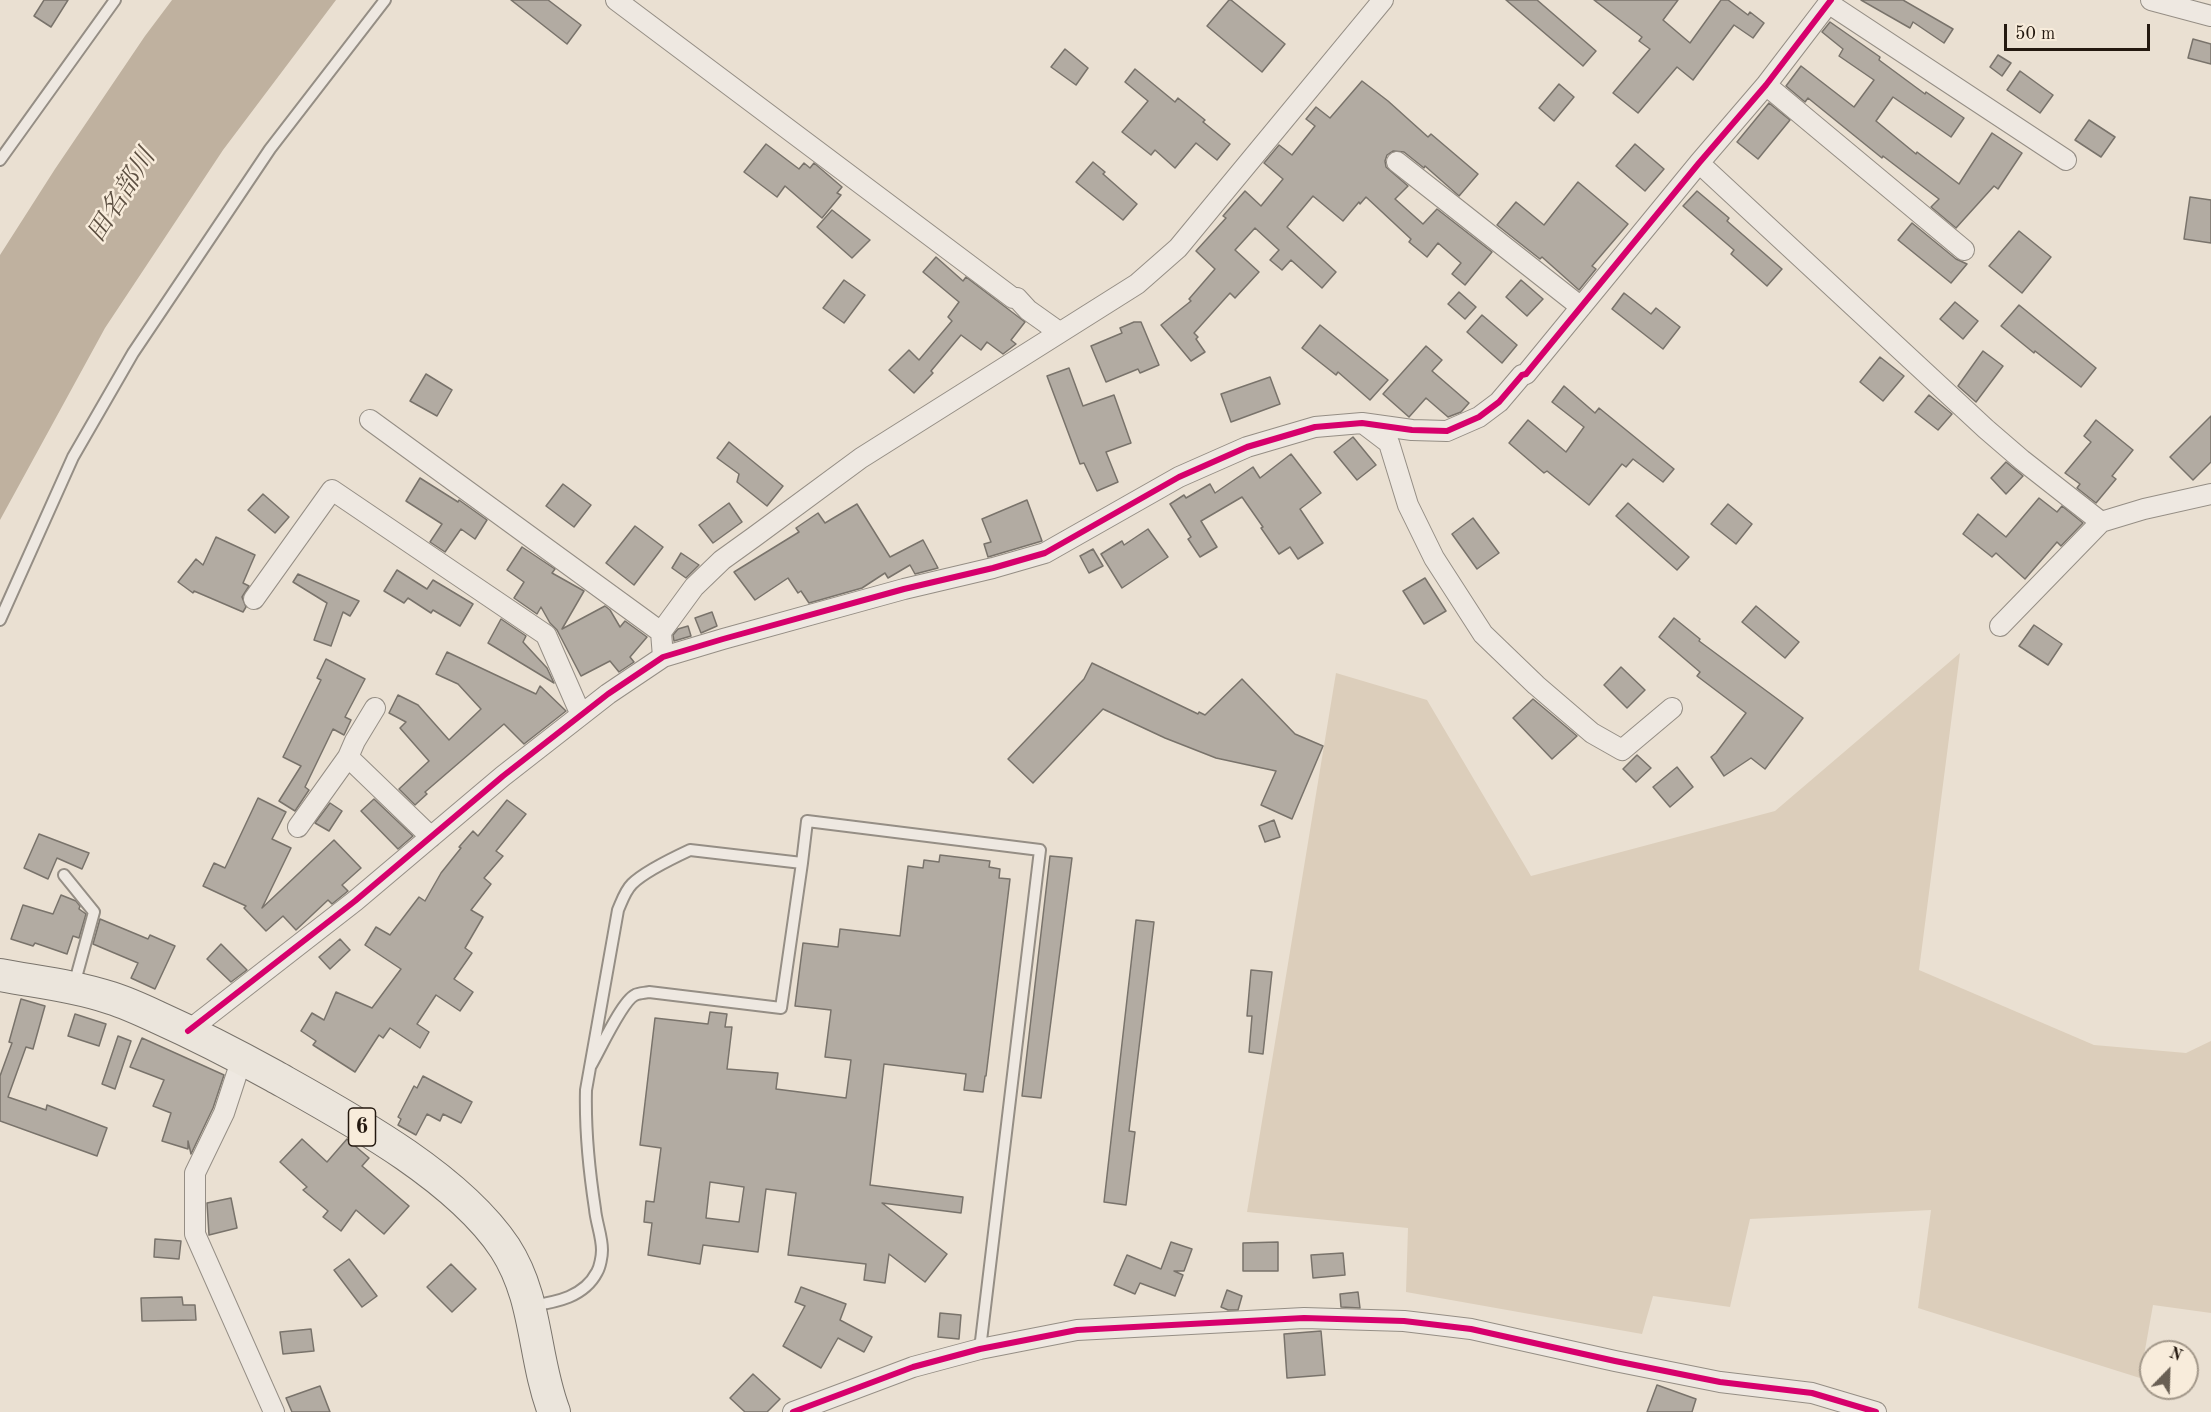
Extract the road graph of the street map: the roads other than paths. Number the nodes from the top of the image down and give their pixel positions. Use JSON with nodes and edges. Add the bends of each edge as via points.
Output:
{"nodes":[{"id":1,"x":115,"y":0,"type":"edge"},
{"id":2,"x":385,"y":0,"type":"edge"},
{"id":3,"x":616,"y":0,"type":"edge"},
{"id":4,"x":1383,"y":0,"type":"edge"},
{"id":5,"x":2151,"y":0,"type":"edge"},
{"id":6,"x":1830,"y":2,"type":"edge"},
{"id":7,"x":2211,"y":16,"type":"edge"},
{"id":8,"x":1766,"y":85,"type":"junction"},
{"id":9,"x":2066,"y":159,"type":"dead end"},
{"id":10,"x":0,"y":160,"type":"edge"},
{"id":11,"x":1397,"y":162,"type":"dead end"},
{"id":12,"x":1699,"y":164,"type":"junction"},
{"id":13,"x":1964,"y":250,"type":"dead end"},
{"id":14,"x":1581,"y":307,"type":"junction"},
{"id":15,"x":1059,"y":332,"type":"junction"},
{"id":16,"x":370,"y":420,"type":"dead end"},
{"id":17,"x":1362,"y":423,"type":"junction"},
{"id":18,"x":2211,"y":494,"type":"edge"},
{"id":19,"x":2101,"y":522,"type":"junction"},
{"id":20,"x":254,"y":599,"type":"dead end"},
{"id":21,"x":0,"y":620,"type":"edge"},
{"id":22,"x":2000,"y":626,"type":"dead end"},
{"id":23,"x":661,"y":632,"type":"junction"},
{"id":24,"x":663,"y":657,"type":"junction"},
{"id":25,"x":375,"y":708,"type":"dead end"},
{"id":26,"x":1672,"y":708,"type":"dead end"},
{"id":27,"x":581,"y":715,"type":"junction"},
{"id":28,"x":348,"y":757,"type":"junction"},
{"id":29,"x":298,"y":827,"type":"dead end"},
{"id":30,"x":431,"y":837,"type":"junction"},
{"id":31,"x":802,"y":862,"type":"junction"},
{"id":32,"x":64,"y":875,"type":"dead end"},
{"id":33,"x":0,"y":959,"type":"edge"},
{"id":34,"x":0,"y":975,"type":"edge"},
{"id":35,"x":34,"y":981,"type":"junction"},
{"id":36,"x":73,"y":988,"type":"junction"},
{"id":37,"x":188,"y":1031,"type":"junction"},
{"id":38,"x":242,"y":1058,"type":"junction"},
{"id":39,"x":590,"y":1067,"type":"junction"},
{"id":40,"x":530,"y":1306,"type":"junction"},
{"id":41,"x":980,"y":1349,"type":"junction"},
{"id":42,"x":274,"y":1412,"type":"edge"},
{"id":43,"x":554,"y":1412,"type":"edge"},
{"id":44,"x":793,"y":1412,"type":"edge"},
{"id":45,"x":1876,"y":1412,"type":"edge"}],
"edges":[{"from":1,"to":10,"type":"lane"},
{"from":2,"to":21,"type":"lane","via":[[270,149],[134,353],[73,458]]},
{"from":3,"to":15,"type":"street"},
{"from":4,"to":15,"type":"street","via":[[1178,248],[1137,284]]},
{"from":5,"to":7,"type":"street"},
{"from":6,"to":8,"type":"street"},
{"from":6,"to":9,"type":"street"},
{"from":8,"to":12,"type":"street"},
{"from":8,"to":13,"type":"street"},
{"from":11,"to":14,"type":"street"},
{"from":12,"to":14,"type":"street"},
{"from":12,"to":19,"type":"street","via":[[1986,429]]},
{"from":14,"to":17,"type":"street","via":[[1526,374],[1479,417],[1447,431]]},
{"from":15,"to":23,"type":"street","via":[[861,459],[730,554],[694,587]]},
{"from":16,"to":23,"type":"street"},
{"from":17,"to":24,"type":"street","via":[[1315,426],[1247,447],[1179,477],[1045,552]]},
{"from":17,"to":26,"type":"street","via":[[1389,443],[1408,505],[1434,558],[1483,634],[1536,685],[1592,733],[1622,750]]},
{"from":18,"to":19,"type":"street"},
{"from":19,"to":22,"type":"street"},
{"from":20,"to":27,"type":"street","via":[[332,490],[546,635]]},
{"from":23,"to":24,"type":"street"},
{"from":24,"to":27,"type":"street"},
{"from":25,"to":28,"type":"street"},
{"from":27,"to":30,"type":"street"},
{"from":28,"to":29,"type":"street"},
{"from":28,"to":30,"type":"street"},
{"from":30,"to":37,"type":"street"},
{"from":31,"to":39,"type":"lane","via":[[690,850],[633,884],[624,896],[616,921]]},
{"from":31,"to":39,"type":"lane","via":[[781,1008],[657,993],[635,994],[627,1000]]},
{"from":31,"to":41,"type":"lane","via":[[807,821],[1040,850]]},
{"from":32,"to":36,"type":"lane","via":[[94,912]]},
{"from":33,"to":35,"type":"main road","number":"6","via":[[5,967]]},
{"from":34,"to":35,"type":"main road","number":"6"},
{"from":35,"to":36,"type":"main road","number":"6"},
{"from":36,"to":37,"type":"main road","number":"6","via":[[112,998]]},
{"from":37,"to":38,"type":"main road","number":"6"},
{"from":38,"to":40,"type":"main road","number":"6","via":[[357,1124],[445,1186],[478,1215],[504,1247],[522,1278]]},
{"from":38,"to":42,"type":"street","via":[[224,1113],[195,1173],[195,1234]]},
{"from":39,"to":40,"type":"lane","via":[[585,1119],[602,1250],[598,1270],[573,1297]]},
{"from":40,"to":43,"type":"main road","number":"6","via":[[547,1395]]},
{"from":41,"to":44,"type":"street","via":[[914,1367]]},
{"from":41,"to":45,"type":"street","via":[[1077,1330],[1304,1318],[1404,1321],[1471,1329],[1720,1382],[1812,1393]]}]}
